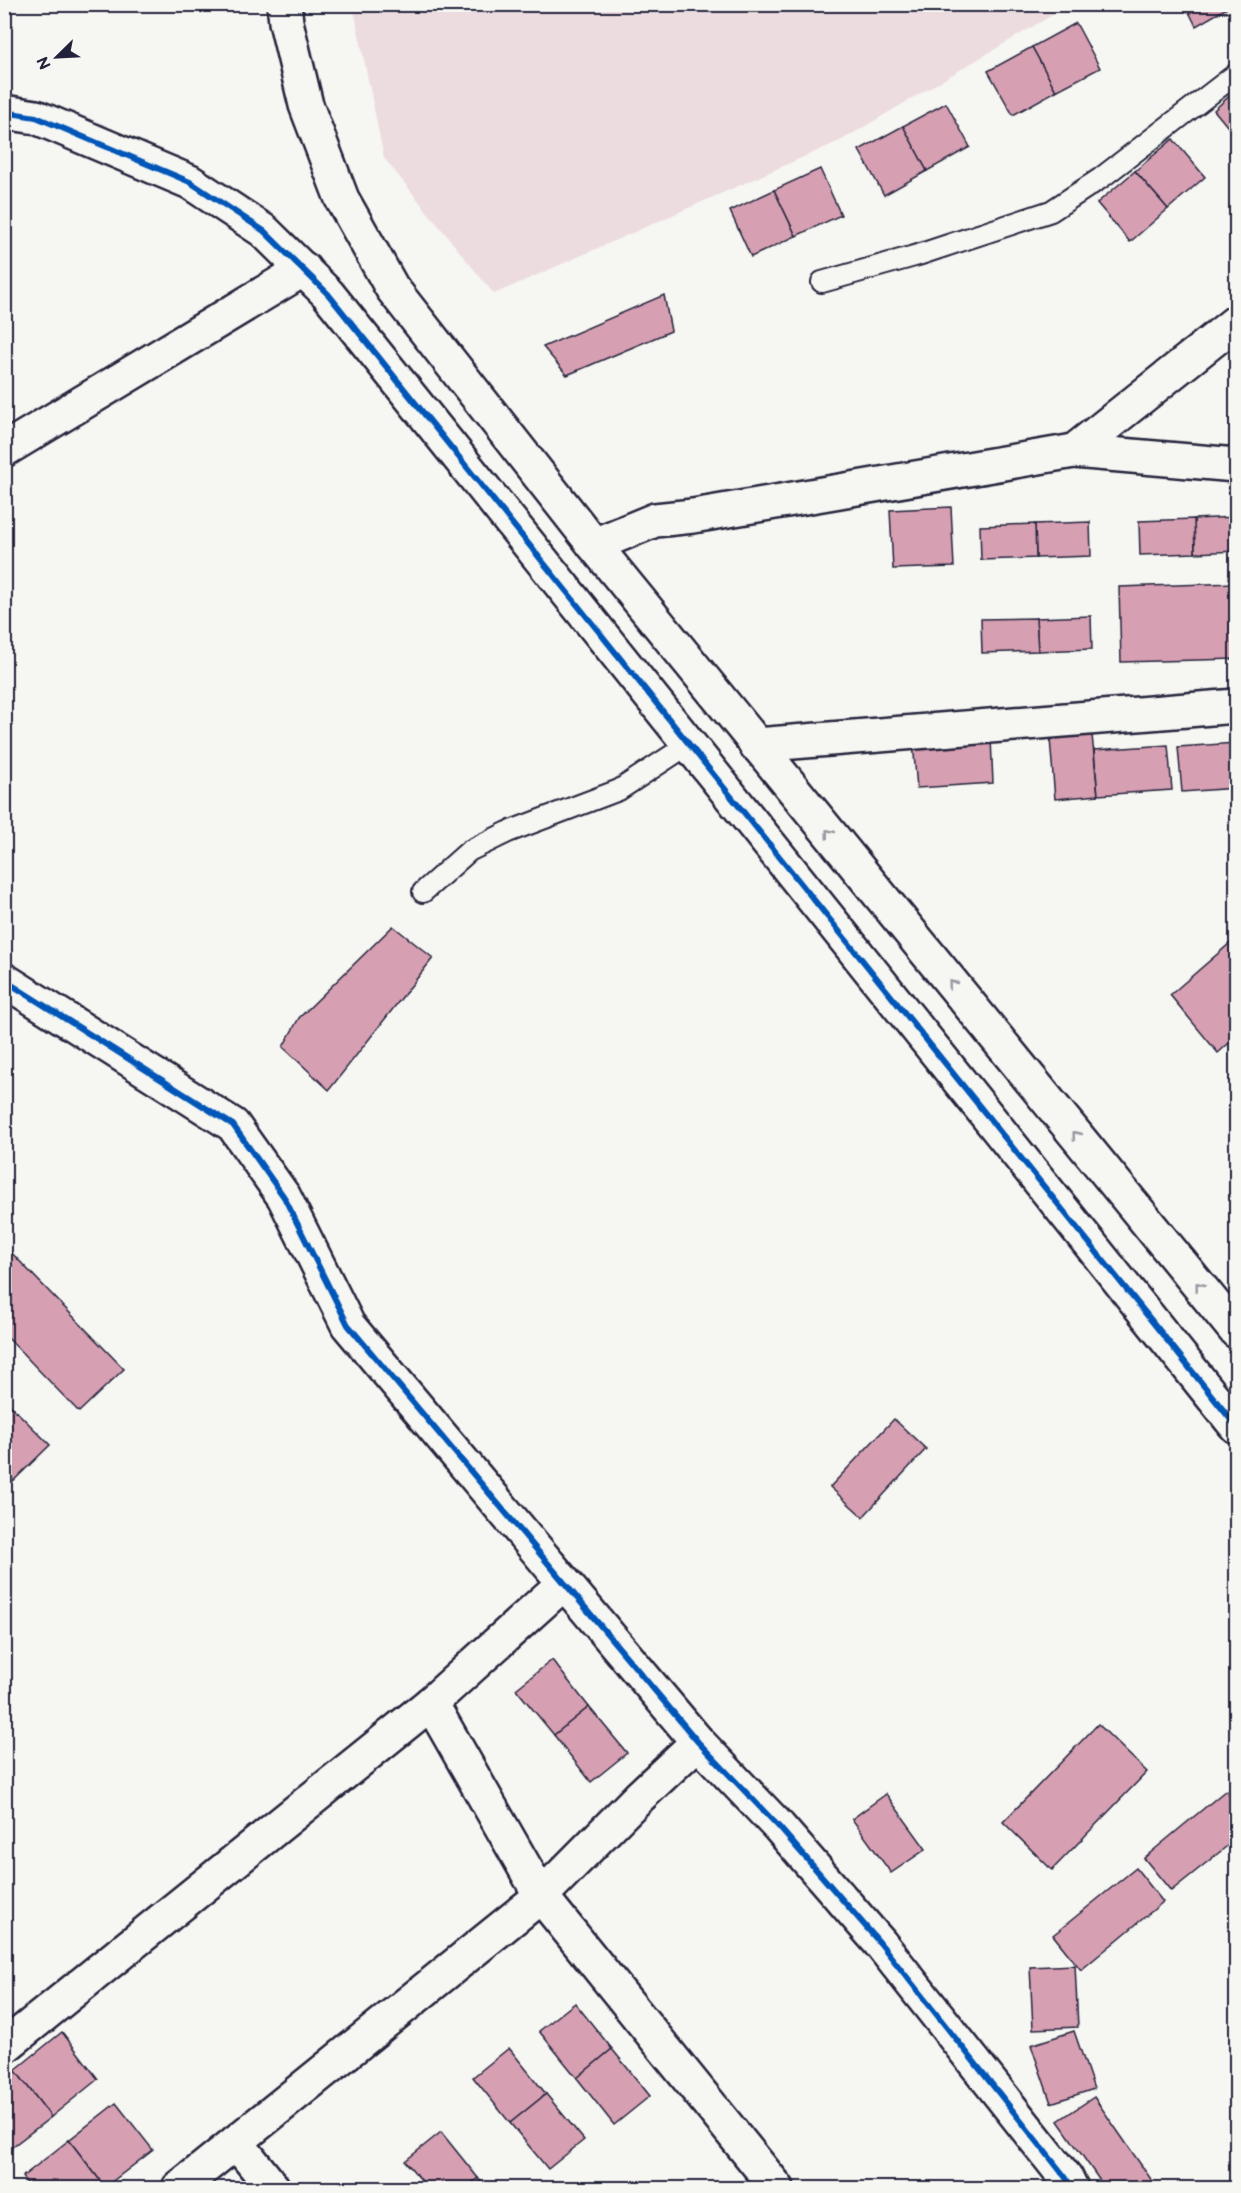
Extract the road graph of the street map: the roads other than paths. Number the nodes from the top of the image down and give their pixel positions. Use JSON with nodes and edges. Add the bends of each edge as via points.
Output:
{"nodes":[{"id":1,"x":284,"y":4,"type":"edge"},
{"id":2,"x":1236,"y":74,"type":"edge"},
{"id":3,"x":4,"y":112,"type":"edge"},
{"id":4,"x":304,"y":269,"type":"junction"},
{"id":5,"x":822,"y":282,"type":"dead end"},
{"id":6,"x":1236,"y":322,"type":"edge"},
{"id":7,"x":4,"y":450,"type":"edge"},
{"id":8,"x":1074,"y":451,"type":"junction"},
{"id":9,"x":1236,"y":465,"type":"edge"},
{"id":10,"x":594,"y":545,"type":"junction"},
{"id":11,"x":1236,"y":706,"type":"edge"},
{"id":12,"x":689,"y":744,"type":"junction"},
{"id":13,"x":756,"y":745,"type":"junction"},
{"id":14,"x":423,"y":892,"type":"dead end"},
{"id":15,"x":4,"y":980,"type":"edge"},
{"id":16,"x":1236,"y":1331,"type":"edge"},
{"id":17,"x":1236,"y":1426,"type":"edge"},
{"id":18,"x":564,"y":1583,"type":"junction"},
{"id":19,"x":431,"y":1703,"type":"junction"},
{"id":20,"x":698,"y":1742,"type":"junction"},
{"id":21,"x":541,"y":1896,"type":"junction"},
{"id":22,"x":4,"y":2047,"type":"edge"},
{"id":23,"x":236,"y":2142,"type":"junction"},
{"id":24,"x":1064,"y":2185,"type":"edge"},
{"id":25,"x":179,"y":2188,"type":"edge"},
{"id":26,"x":273,"y":2188,"type":"edge"},
{"id":27,"x":777,"y":2188,"type":"edge"}],
"edges":[{"from":1,"to":10,"type":"street","via":[[306,105],[342,199],[392,288]]},
{"from":2,"to":5,"type":"lane","via":[[1101,178],[1051,211]]},
{"from":3,"to":4,"type":"street","via":[[36,117],[190,182],[264,231]]},
{"from":4,"to":7,"type":"street"},
{"from":4,"to":12,"type":"street"},
{"from":6,"to":8,"type":"street"},
{"from":8,"to":9,"type":"street"},
{"from":8,"to":10,"type":"street","via":[[655,520]]},
{"from":10,"to":13,"type":"street"},
{"from":11,"to":13,"type":"street"},
{"from":12,"to":14,"type":"lane","via":[[620,790],[508,832],[469,851]]},
{"from":12,"to":17,"type":"street"},
{"from":16,"to":13,"type":"street","one_way":true},
{"from":15,"to":18,"type":"street","via":[[233,1125],[284,1197],[348,1325]]},
{"from":18,"to":19,"type":"street"},
{"from":18,"to":20,"type":"street"},
{"from":19,"to":21,"type":"street"},
{"from":19,"to":22,"type":"street"},
{"from":20,"to":21,"type":"street"},
{"from":20,"to":24,"type":"street","via":[[880,1942]]},
{"from":21,"to":23,"type":"street"},
{"from":21,"to":27,"type":"street"},
{"from":23,"to":25,"type":"street"},
{"from":23,"to":26,"type":"street"}]}
